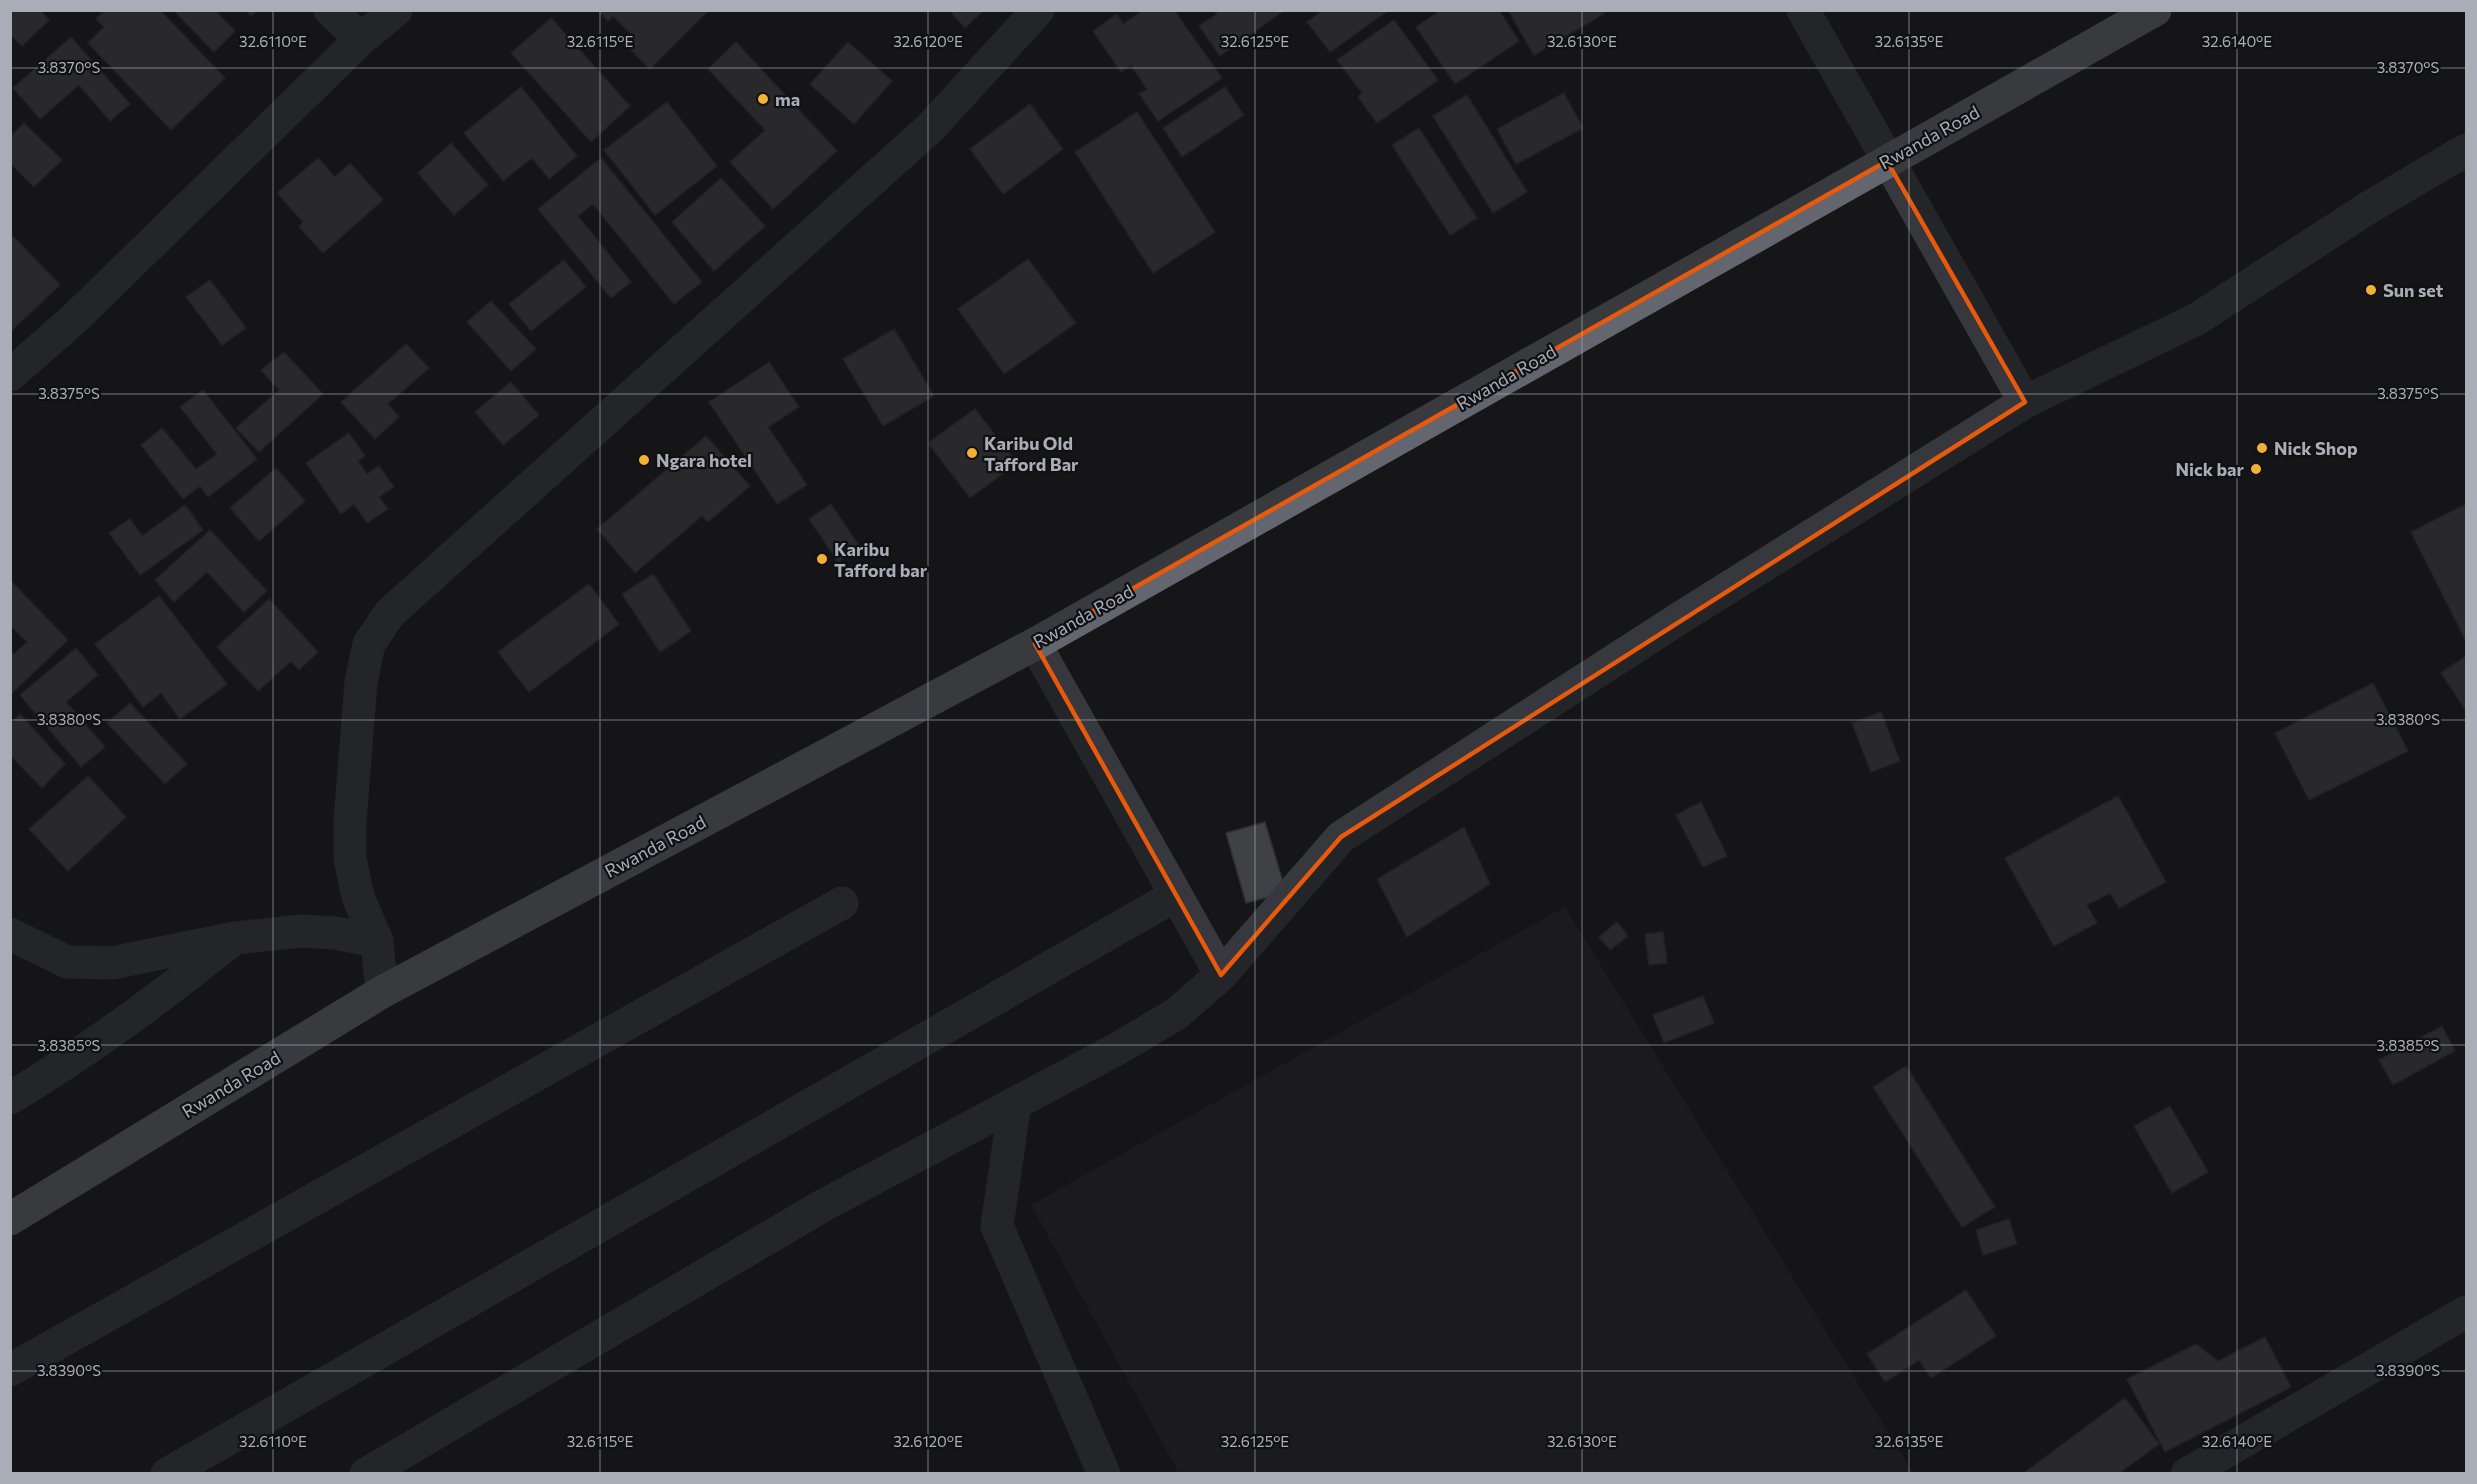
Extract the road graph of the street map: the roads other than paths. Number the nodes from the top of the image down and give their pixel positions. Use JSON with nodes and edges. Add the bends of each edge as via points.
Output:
{"nodes":[{"id":1,"x":330,"y":10,"type":"edge"},
{"id":2,"x":396,"y":10,"type":"edge"},
{"id":3,"x":1038,"y":10,"type":"edge"},
{"id":4,"x":1803,"y":10,"type":"edge"},
{"id":5,"x":2155,"y":10,"type":"edge"},
{"id":6,"x":361,"y":39,"type":"junction"},
{"id":7,"x":2466,"y":150,"type":"edge"},
{"id":8,"x":1887,"y":161,"type":"junction"},
{"id":9,"x":10,"y":375,"type":"edge"},
{"id":10,"x":2025,"y":402,"type":"junction"},
{"id":11,"x":1035,"y":644,"type":"junction"},
{"id":12,"x":1176,"y":896,"type":"junction"},
{"id":13,"x":842,"y":903,"type":"dead end"},
{"id":14,"x":10,"y":934,"type":"edge"},
{"id":15,"x":235,"y":938,"type":"junction"},
{"id":16,"x":376,"y":941,"type":"junction"},
{"id":17,"x":1221,"y":975,"type":"junction"},
{"id":18,"x":382,"y":992,"type":"junction"},
{"id":19,"x":10,"y":1098,"type":"edge"},
{"id":20,"x":1015,"y":1103,"type":"junction"},
{"id":21,"x":10,"y":1219,"type":"edge"},
{"id":22,"x":2466,"y":1312,"type":"edge"},
{"id":23,"x":10,"y":1370,"type":"edge"},
{"id":24,"x":167,"y":1473,"type":"edge"},
{"id":25,"x":366,"y":1473,"type":"edge"},
{"id":26,"x":1104,"y":1473,"type":"edge"},
{"id":27,"x":2187,"y":1473,"type":"edge"}],
"edges":[{"from":1,"to":6,"type":"street"},
{"from":2,"to":6,"type":"street"},
{"from":3,"to":16,"type":"street","via":[[930,128],[390,613],[369,644],[361,682],[350,820],[350,858],[358,897]]},
{"from":4,"to":8,"type":"street"},
{"from":5,"to":8,"type":"highway","name":"Rwanda Road"},
{"from":6,"to":9,"type":"street","via":[[73,320]]},
{"from":7,"to":10,"type":"street","via":[[2368,208],[2198,319]]},
{"from":8,"to":10,"type":"street"},
{"from":8,"to":11,"type":"highway","name":"Rwanda Road"},
{"from":10,"to":17,"type":"street","via":[[1341,837]]},
{"from":11,"to":12,"type":"street"},
{"from":11,"to":18,"type":"highway","name":"Rwanda Road"},
{"from":12,"to":17,"type":"street"},
{"from":12,"to":24,"type":"street"},
{"from":13,"to":23,"type":"street"},
{"from":14,"to":15,"type":"street","via":[[67,962],[112,963]]},
{"from":15,"to":16,"type":"street","via":[[302,931]]},
{"from":15,"to":19,"type":"street","via":[[144,1011]]},
{"from":16,"to":18,"type":"street"},
{"from":17,"to":20,"type":"street","via":[[1176,1014]]},
{"from":18,"to":21,"type":"highway","name":"Rwanda Road"},
{"from":20,"to":25,"type":"street","via":[[824,1205]]},
{"from":20,"to":26,"type":"street","via":[[997,1227]]},
{"from":22,"to":27,"type":"street"}]}
